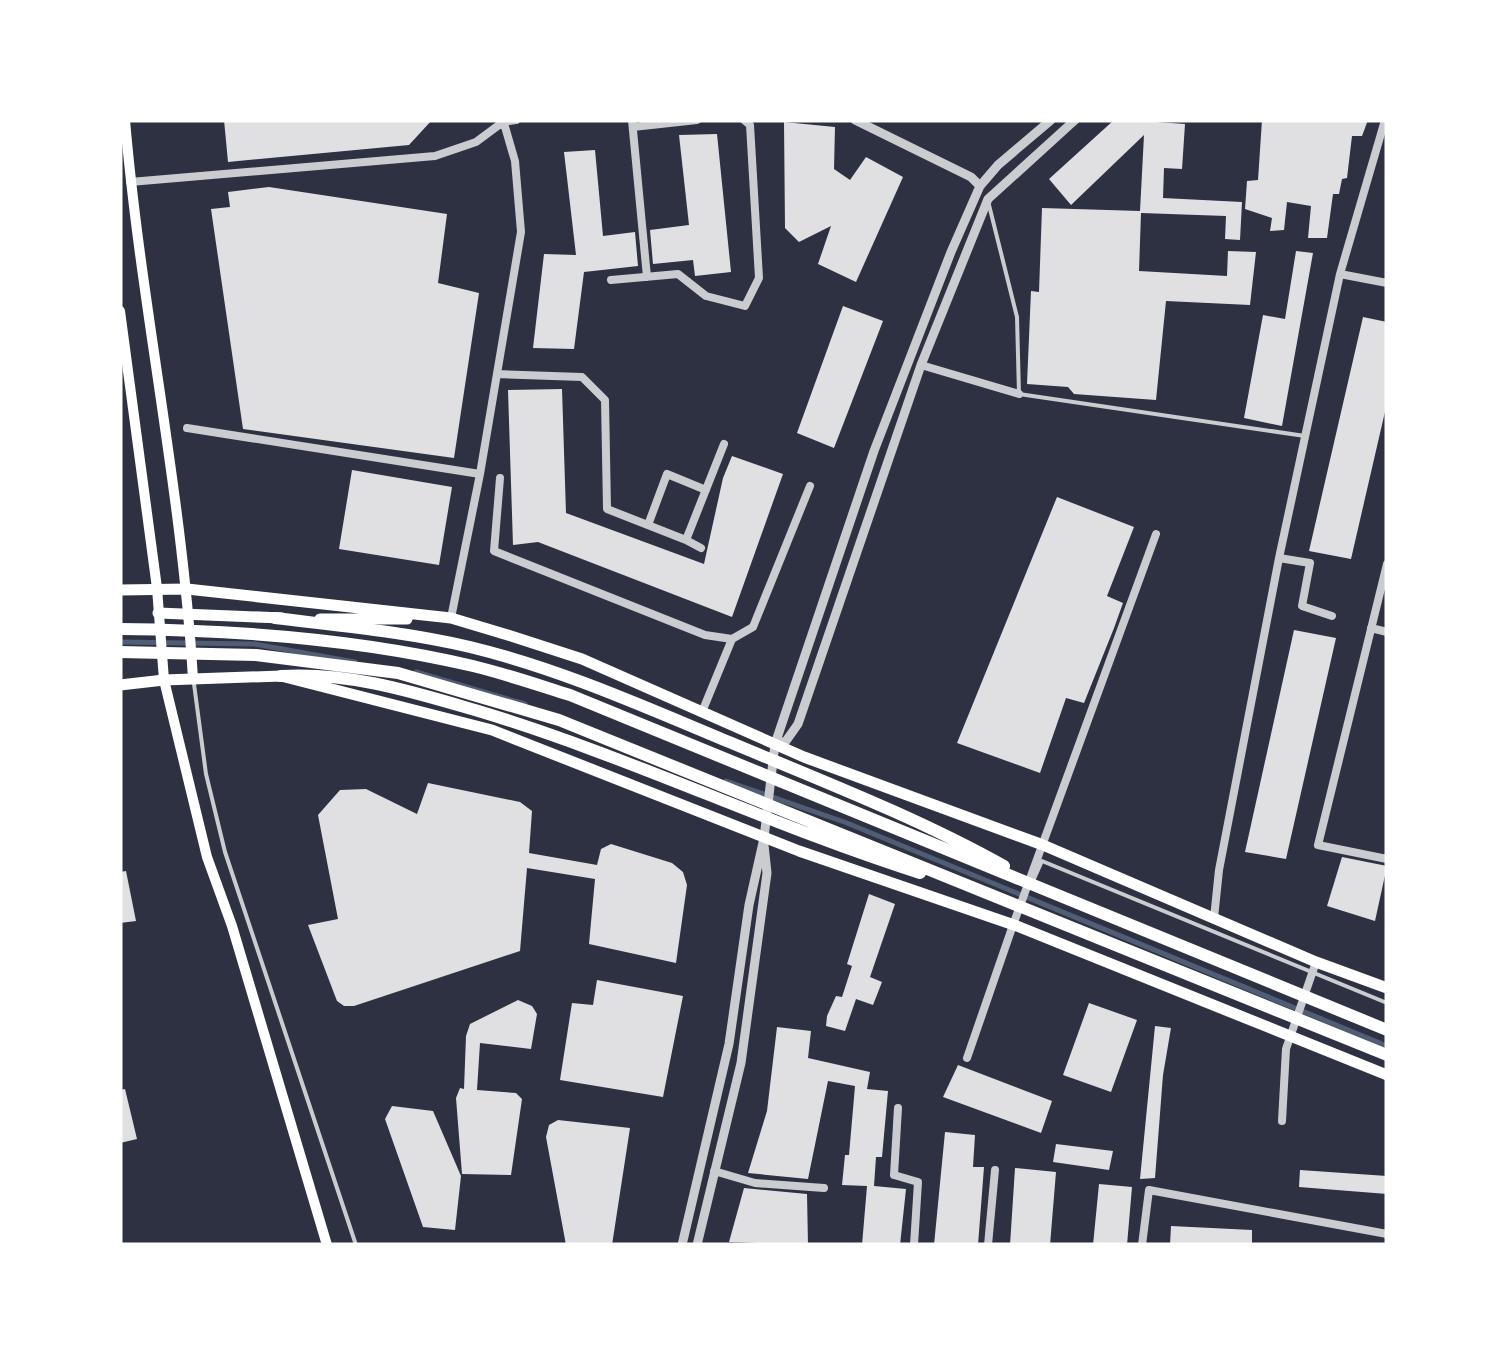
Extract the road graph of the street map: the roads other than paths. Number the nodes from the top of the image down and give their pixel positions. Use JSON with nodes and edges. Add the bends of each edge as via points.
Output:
{"nodes":[{"id":1,"x":125,"y":120,"type":"edge"},
{"id":2,"x":516,"y":120,"type":"edge"},
{"id":3,"x":697,"y":120,"type":"edge"},
{"id":4,"x":744,"y":120,"type":"edge"},
{"id":5,"x":855,"y":120,"type":"edge"},
{"id":6,"x":1052,"y":120,"type":"edge"},
{"id":7,"x":1074,"y":120,"type":"edge"},
{"id":8,"x":1385,"y":120,"type":"edge"},
{"id":9,"x":503,"y":121,"type":"edge"},
{"id":10,"x":633,"y":124,"type":"edge"},
{"id":11,"x":130,"y":182,"type":"junction"},
{"id":12,"x":980,"y":186,"type":"junction"},
{"id":13,"x":988,"y":199,"type":"junction"},
{"id":14,"x":1340,"y":274,"type":"junction"},
{"id":15,"x":648,"y":277,"type":"junction"},
{"id":16,"x":612,"y":280,"type":"dead end"},
{"id":17,"x":1387,"y":282,"type":"edge"},
{"id":18,"x":120,"y":311,"type":"edge"},
{"id":19,"x":921,"y":365,"type":"junction"},
{"id":20,"x":497,"y":374,"type":"junction"},
{"id":21,"x":1019,"y":394,"type":"junction"},
{"id":22,"x":186,"y":428,"type":"dead end"},
{"id":23,"x":1304,"y":436,"type":"junction"},
{"id":24,"x":724,"y":444,"type":"dead end"},
{"id":25,"x":480,"y":474,"type":"junction"},
{"id":26,"x":500,"y":478,"type":"dead end"},
{"id":27,"x":810,"y":486,"type":"dead end"},
{"id":28,"x":706,"y":490,"type":"junction"},
{"id":29,"x":648,"y":525,"type":"junction"},
{"id":30,"x":1156,"y":534,"type":"dead end"},
{"id":31,"x":686,"y":540,"type":"junction"},
{"id":32,"x":700,"y":548,"type":"dead end"},
{"id":33,"x":1278,"y":558,"type":"junction"},
{"id":34,"x":1387,"y":564,"type":"edge"},
{"id":35,"x":157,"y":588,"type":"junction"},
{"id":36,"x":187,"y":589,"type":"junction"},
{"id":37,"x":120,"y":590,"type":"edge"},
{"id":38,"x":188,"y":613,"type":"junction"},
{"id":39,"x":1332,"y":616,"type":"dead end"},
{"id":40,"x":159,"y":617,"type":"junction"},
{"id":41,"x":274,"y":618,"type":"junction"},
{"id":42,"x":451,"y":618,"type":"junction"},
{"id":43,"x":1371,"y":628,"type":"junction"},
{"id":44,"x":120,"y":629,"type":"edge"},
{"id":45,"x":1387,"y":632,"type":"edge"},
{"id":46,"x":732,"y":639,"type":"junction"},
{"id":47,"x":120,"y":652,"type":"edge"},
{"id":48,"x":281,"y":676,"type":"junction"},
{"id":49,"x":193,"y":679,"type":"junction"},
{"id":50,"x":164,"y":680,"type":"junction"},
{"id":51,"x":120,"y":685,"type":"edge"},
{"id":52,"x":702,"y":712,"type":"junction"},
{"id":53,"x":775,"y":744,"type":"junction"},
{"id":54,"x":764,"y":838,"type":"junction"},
{"id":55,"x":1043,"y":845,"type":"junction"},
{"id":56,"x":1387,"y":859,"type":"edge"},
{"id":57,"x":1032,"y":879,"type":"junction"},
{"id":58,"x":1054,"y":894,"type":"junction"},
{"id":59,"x":1024,"y":901,"type":"junction"},
{"id":60,"x":1214,"y":918,"type":"junction"},
{"id":61,"x":1015,"y":925,"type":"junction"},
{"id":62,"x":1314,"y":968,"type":"junction"},
{"id":63,"x":1387,"y":988,"type":"edge"},
{"id":64,"x":1387,"y":1003,"type":"edge"},
{"id":65,"x":1387,"y":1030,"type":"edge"},
{"id":66,"x":1290,"y":1036,"type":"junction"},
{"id":67,"x":1387,"y":1055,"type":"edge"},
{"id":68,"x":967,"y":1058,"type":"dead end"},
{"id":69,"x":1387,"y":1074,"type":"edge"},
{"id":70,"x":898,"y":1108,"type":"dead end"},
{"id":71,"x":1282,"y":1122,"type":"dead end"},
{"id":72,"x":995,"y":1170,"type":"dead end"},
{"id":73,"x":714,"y":1172,"type":"junction"},
{"id":74,"x":824,"y":1188,"type":"dead end"},
{"id":75,"x":1387,"y":1234,"type":"edge"},
{"id":76,"x":325,"y":1244,"type":"edge"},
{"id":77,"x":356,"y":1245,"type":"edge"},
{"id":78,"x":682,"y":1245,"type":"edge"},
{"id":79,"x":697,"y":1245,"type":"edge"},
{"id":80,"x":914,"y":1245,"type":"edge"},
{"id":81,"x":988,"y":1245,"type":"edge"},
{"id":82,"x":1142,"y":1245,"type":"edge"}],
"edges":[{"from":1,"to":11,"type":"main road"},
{"from":2,"to":9,"type":"street"},
{"from":3,"to":10,"type":"street"},
{"from":4,"to":15,"type":"street","via":[[750,125],[759,278],[744,306],[706,296],[678,274]]},
{"from":5,"to":12,"type":"street"},
{"from":6,"to":12,"type":"street"},
{"from":7,"to":13,"type":"street"},
{"from":8,"to":14,"type":"street"},
{"from":9,"to":11,"type":"street","via":[[476,142],[435,156]]},
{"from":9,"to":20,"type":"street","via":[[515,161],[521,232]]},
{"from":10,"to":15,"type":"street"},
{"from":11,"to":36,"type":"main road"},
{"from":12,"to":53,"type":"street","via":[[874,450]]},
{"from":13,"to":19,"type":"street"},
{"from":13,"to":21,"type":"lane","via":[[1017,317]]},
{"from":14,"to":17,"type":"street"},
{"from":14,"to":23,"type":"street"},
{"from":15,"to":16,"type":"street"},
{"from":18,"to":35,"type":"main road"},
{"from":19,"to":21,"type":"street"},
{"from":19,"to":53,"type":"street","via":[[798,724]]},
{"from":20,"to":25,"type":"street"},
{"from":20,"to":29,"type":"street","via":[[582,377],[605,400],[607,509]]},
{"from":21,"to":23,"type":"lane"},
{"from":22,"to":25,"type":"street"},
{"from":23,"to":33,"type":"street"},
{"from":24,"to":28,"type":"street"},
{"from":25,"to":42,"type":"street"},
{"from":26,"to":46,"type":"street","via":[[494,551],[706,636]]},
{"from":27,"to":46,"type":"street","via":[[753,627]]},
{"from":28,"to":29,"type":"street","via":[[667,474]]},
{"from":28,"to":31,"type":"street"},
{"from":29,"to":31,"type":"street"},
{"from":30,"to":55,"type":"street"},
{"from":31,"to":32,"type":"street"},
{"from":33,"to":39,"type":"street","via":[[1310,563],[1302,606]]},
{"from":33,"to":60,"type":"street"},
{"from":34,"to":43,"type":"street"},
{"from":35,"to":36,"type":"main road"},
{"from":35,"to":37,"type":"main road"},
{"from":35,"to":40,"type":"main road"},
{"from":36,"to":38,"type":"main road"},
{"from":36,"to":42,"type":"main road"},
{"from":38,"to":40,"type":"main road"},
{"from":38,"to":41,"type":"main road"},
{"from":38,"to":49,"type":"main road"},
{"from":40,"to":50,"type":"main road"},
{"from":41,"to":42,"type":"main road"},
{"from":41,"to":58,"type":"highway","via":[[470,648],[586,683],[969,846]]},
{"from":42,"to":52,"type":"main road","via":[[582,658]]},
{"from":43,"to":45,"type":"street"},
{"from":43,"to":56,"type":"street","via":[[1318,845]]},
{"from":44,"to":58,"type":"highway","via":[[260,634],[474,666],[570,695]]},
{"from":46,"to":52,"type":"street"},
{"from":47,"to":59,"type":"highway","via":[[256,656],[416,678],[559,720]]},
{"from":48,"to":49,"type":"main road"},
{"from":48,"to":54,"type":"main road","via":[[492,730]]},
{"from":48,"to":59,"type":"highway","via":[[385,684],[552,733],[880,860]]},
{"from":49,"to":50,"type":"main road"},
{"from":49,"to":77,"type":"lane","via":[[225,852]]},
{"from":50,"to":51,"type":"main road"},
{"from":50,"to":76,"type":"main road","via":[[207,857]]},
{"from":52,"to":53,"type":"main road"},
{"from":53,"to":54,"type":"street"},
{"from":53,"to":55,"type":"main road"},
{"from":54,"to":61,"type":"main road"},
{"from":54,"to":73,"type":"street","via":[[768,873],[741,1063]]},
{"from":54,"to":78,"type":"street","via":[[729,1044]]},
{"from":55,"to":57,"type":"street"},
{"from":55,"to":60,"type":"main road"},
{"from":57,"to":59,"type":"street"},
{"from":57,"to":62,"type":"lane","via":[[1042,861]]},
{"from":58,"to":65,"type":"highway"},
{"from":59,"to":61,"type":"street"},
{"from":59,"to":67,"type":"highway"},
{"from":60,"to":62,"type":"main road"},
{"from":61,"to":66,"type":"main road"},
{"from":61,"to":68,"type":"street"},
{"from":62,"to":63,"type":"main road"},
{"from":62,"to":64,"type":"lane"},
{"from":62,"to":66,"type":"street"},
{"from":66,"to":69,"type":"main road"},
{"from":66,"to":71,"type":"street"},
{"from":70,"to":80,"type":"street","via":[[894,1174],[918,1182]]},
{"from":72,"to":81,"type":"street"},
{"from":73,"to":74,"type":"street"},
{"from":73,"to":79,"type":"street"},
{"from":75,"to":82,"type":"street","via":[[1149,1190]]}]}
